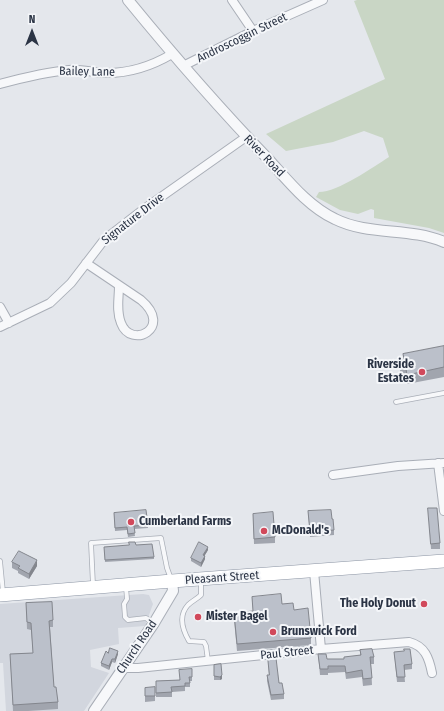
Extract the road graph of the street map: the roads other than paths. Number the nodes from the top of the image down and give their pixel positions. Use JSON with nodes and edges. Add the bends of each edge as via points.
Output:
{"nodes":[{"id":1,"x":128,"y":0,"type":"edge"},
{"id":2,"x":232,"y":0,"type":"edge"},
{"id":3,"x":323,"y":0,"type":"edge"},
{"id":4,"x":314,"y":2,"type":"edge"},
{"id":5,"x":253,"y":31,"type":"junction"},
{"id":6,"x":172,"y":54,"type":"junction"},
{"id":7,"x":183,"y":66,"type":"junction"},
{"id":8,"x":0,"y":84,"type":"edge"},
{"id":9,"x":246,"y":137,"type":"junction"},
{"id":10,"x":444,"y":242,"type":"edge"},
{"id":11,"x":86,"y":263,"type":"junction"},
{"id":12,"x":119,"y":286,"type":"junction"},
{"id":13,"x":0,"y":307,"type":"edge"},
{"id":14,"x":9,"y":323,"type":"junction"},
{"id":15,"x":0,"y":327,"type":"edge"},
{"id":16,"x":444,"y":393,"type":"edge"},
{"id":17,"x":396,"y":402,"type":"dead end"},
{"id":18,"x":441,"y":463,"type":"edge"},
{"id":19,"x":332,"y":475,"type":"dead end"},
{"id":20,"x":444,"y":511,"type":"edge"},
{"id":21,"x":0,"y":561,"type":"edge"},
{"id":22,"x":444,"y":561,"type":"edge"},
{"id":23,"x":314,"y":571,"type":"junction"},
{"id":24,"x":200,"y":579,"type":"junction"},
{"id":25,"x":172,"y":581,"type":"junction"},
{"id":26,"x":125,"y":585,"type":"junction"},
{"id":27,"x":93,"y":587,"type":"junction"},
{"id":28,"x":2,"y":595,"type":"edge"},
{"id":29,"x":154,"y":623,"type":"junction"},
{"id":30,"x":321,"y":649,"type":"junction"},
{"id":31,"x":208,"y":661,"type":"junction"},
{"id":32,"x":123,"y":668,"type":"junction"},
{"id":33,"x":432,"y":673,"type":"dead end"},
{"id":34,"x":94,"y":711,"type":"edge"}],
"edges":[{"from":1,"to":6,"type":"street","name":"River Road"},
{"from":2,"to":5,"type":"street"},
{"from":3,"to":4,"type":"street","name":"Androscoggin Street"},
{"from":4,"to":5,"type":"street","name":"Androscoggin Street"},
{"from":5,"to":7,"type":"street","name":"Androscoggin Street"},
{"from":6,"to":7,"type":"street","name":"River Road"},
{"from":6,"to":8,"type":"street","name":"Bailey Lane","via":[[128,72],[68,70]]},
{"from":7,"to":9,"type":"street","name":"River Road"},
{"from":9,"to":10,"type":"street","name":"River Road","via":[[303,196],[335,220],[369,230],[421,235]]},
{"from":9,"to":11,"type":"street","name":"Signature Drive","via":[[104,240]]},
{"from":11,"to":12,"type":"street"},
{"from":11,"to":14,"type":"street","name":"Signature Drive","via":[[71,283],[50,303]]},
{"from":12,"to":12,"type":"street","via":[[141,300],[152,311],[153,324],[149,331],[134,335],[124,330],[118,310]]},
{"from":13,"to":14,"type":"street"},
{"from":14,"to":15,"type":"street","name":"Signature Drive"},
{"from":16,"to":17,"type":"lane"},
{"from":18,"to":19,"type":"street"},
{"from":18,"to":20,"type":"street"},
{"from":21,"to":28,"type":"lane"},
{"from":22,"to":23,"type":"highway","name":"Pleasant Street"},
{"from":23,"to":24,"type":"highway","name":"Pleasant Street"},
{"from":23,"to":30,"type":"street"},
{"from":24,"to":25,"type":"highway","name":"Pleasant Street"},
{"from":24,"to":31,"type":"lane","via":[[201,595],[188,605],[183,613],[182,628],[188,641],[204,642]]},
{"from":25,"to":26,"type":"highway","name":"Pleasant Street"},
{"from":25,"to":27,"type":"lane","via":[[161,538],[98,542],[91,543]]},
{"from":25,"to":29,"type":"street","name":"Church Road","via":[[173,591]]},
{"from":26,"to":27,"type":"highway","name":"Pleasant Street"},
{"from":26,"to":29,"type":"lane","via":[[125,617],[128,620],[146,618]]},
{"from":27,"to":28,"type":"highway","name":"Pleasant Street"},
{"from":29,"to":32,"type":"street","name":"Church Road"},
{"from":30,"to":31,"type":"street","name":"Paul Street"},
{"from":30,"to":33,"type":"street","name":"Paul Street","via":[[416,643],[426,654]]},
{"from":31,"to":32,"type":"street","name":"Paul Street"},
{"from":32,"to":34,"type":"street","name":"Church Road"}]}
